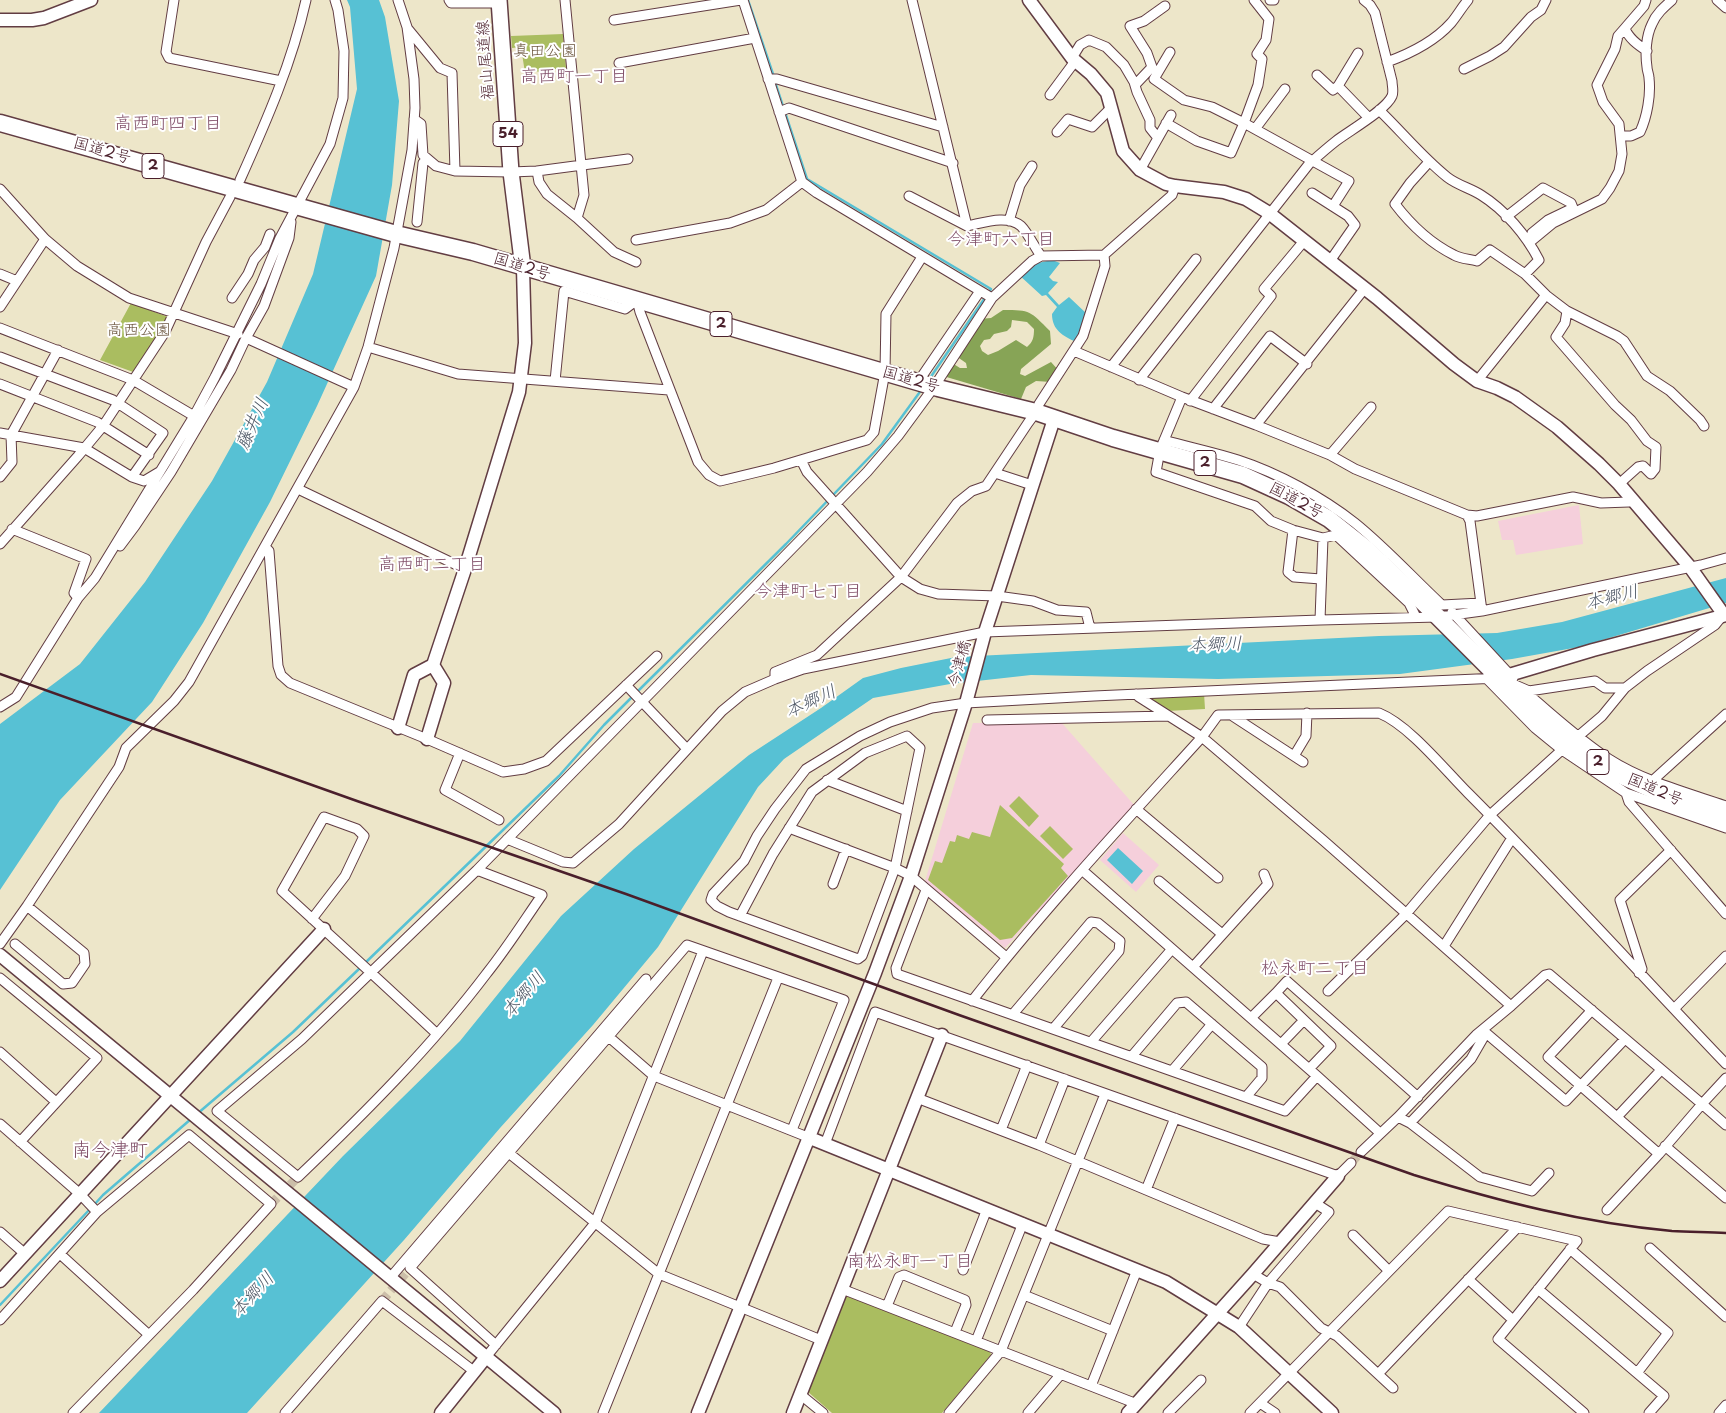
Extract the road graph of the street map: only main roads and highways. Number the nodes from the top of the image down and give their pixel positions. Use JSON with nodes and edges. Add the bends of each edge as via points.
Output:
{"nodes":[{"id":1,"x":499,"y":1,"type":"edge"},
{"id":2,"x":0,"y":123,"type":"edge"},
{"id":3,"x":523,"y":268,"type":"junction"},
{"id":4,"x":1726,"y":818,"type":"edge"}],
"edges":[{"from":1,"to":3,"type":"main road","name":"福山尾道線","number":"54","via":[[511,172]]},
{"from":2,"to":3,"type":"highway","name":"国道2号","number":"2","via":[[298,211],[473,252]]},
{"from":3,"to":4,"type":"highway","name":"国道2号","number":"2","via":[[926,384],[1162,445],[1289,496],[1329,519],[1440,611],[1497,675],[1580,750],[1615,773],[1677,801]]}]}
